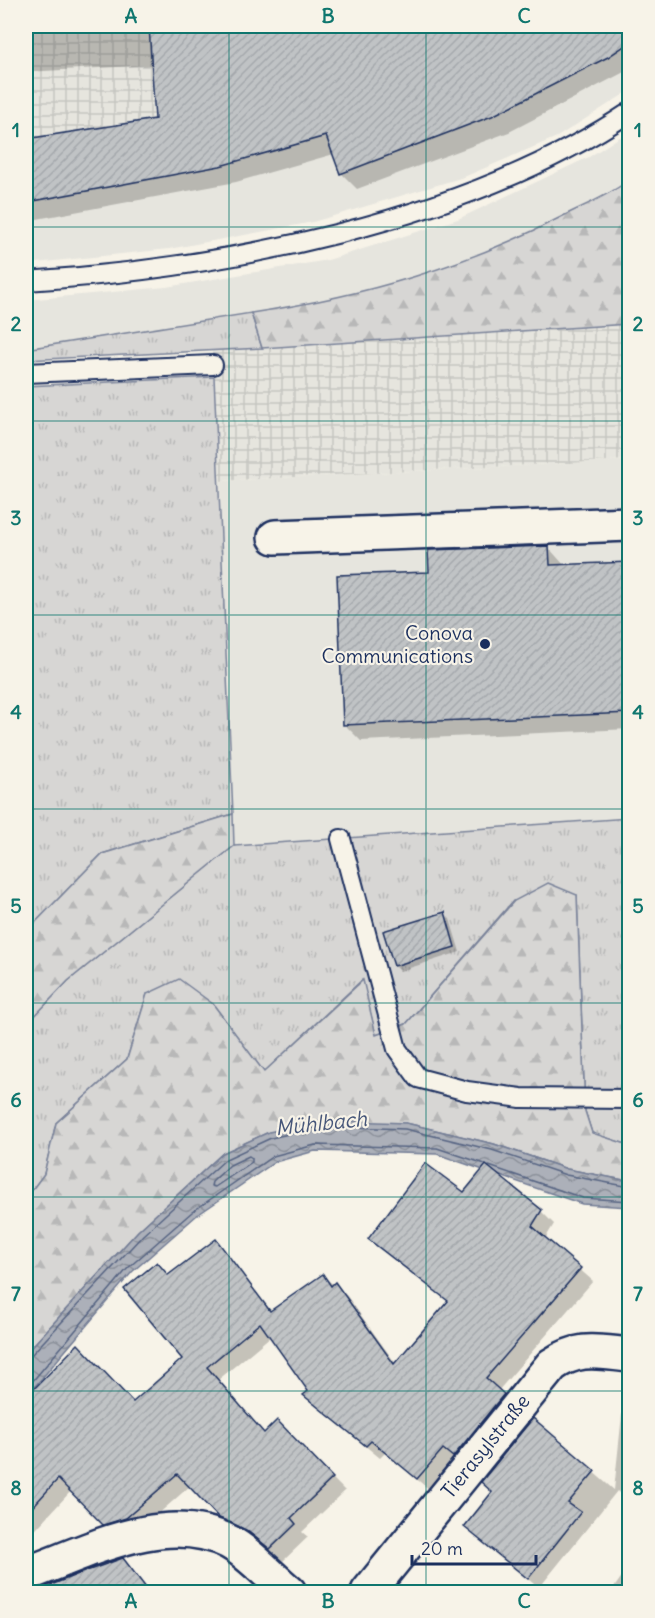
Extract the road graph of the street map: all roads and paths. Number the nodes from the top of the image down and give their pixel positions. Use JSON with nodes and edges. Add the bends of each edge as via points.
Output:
{"nodes":[{"id":1,"x":630,"y":112,"type":"edge"},
{"id":2,"x":26,"y":281,"type":"edge"},
{"id":3,"x":213,"y":365,"type":"dead end"},
{"id":4,"x":26,"y":373,"type":"edge"},
{"id":5,"x":630,"y":524,"type":"edge"},
{"id":6,"x":275,"y":537,"type":"dead end"},
{"id":7,"x":341,"y":839,"type":"dead end"},
{"id":8,"x":630,"y":1099,"type":"edge"},
{"id":9,"x":630,"y":1355,"type":"edge"},
{"id":10,"x":26,"y":1574,"type":"edge"},
{"id":11,"x":289,"y":1593,"type":"edge"},
{"id":12,"x":368,"y":1593,"type":"edge"}],
"edges":[{"from":1,"to":2,"type":"lane","via":[[511,175],[356,228],[166,268]]},
{"from":3,"to":4,"type":"lane"},
{"from":5,"to":6,"type":"street"},
{"from":7,"to":8,"type":"lane","via":[[397,1049],[418,1078],[467,1091],[521,1098]]},
{"from":9,"to":12,"type":"street","name":"Tierasylstraße","via":[[569,1353],[552,1365]]},
{"from":10,"to":11,"type":"street","via":[[139,1534],[189,1529],[229,1542]]}]}
